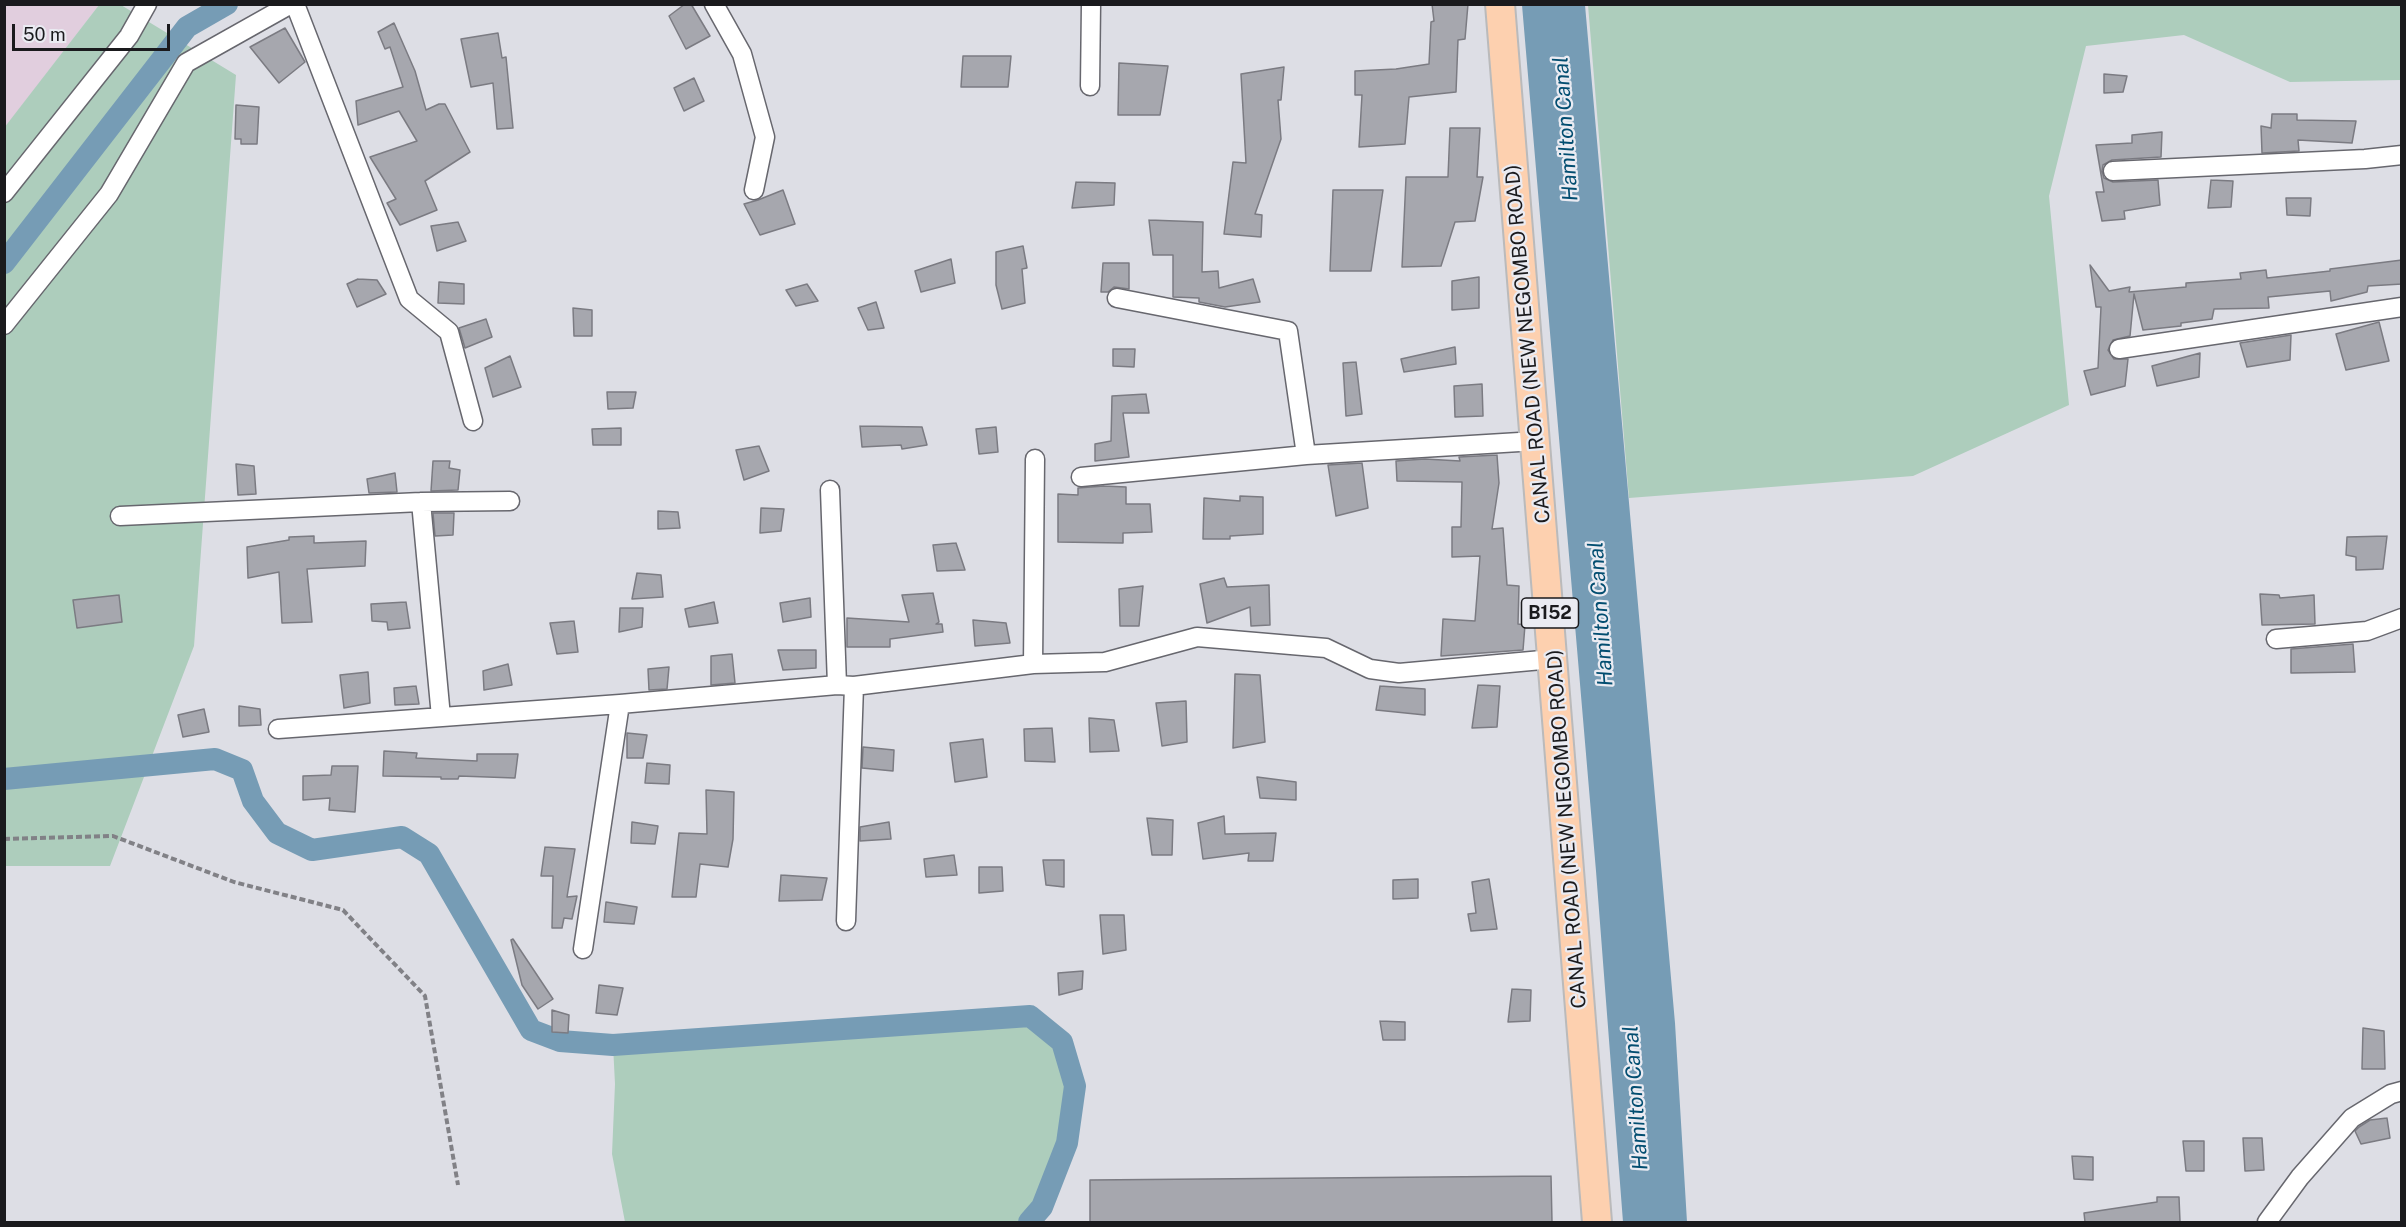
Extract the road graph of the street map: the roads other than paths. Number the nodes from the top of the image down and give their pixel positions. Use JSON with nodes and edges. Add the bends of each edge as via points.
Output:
{"nodes":[{"id":1,"x":147,"y":4,"type":"edge"},
{"id":2,"x":293,"y":4,"type":"edge"},
{"id":3,"x":714,"y":4,"type":"edge"},
{"id":4,"x":1091,"y":4,"type":"edge"},
{"id":5,"x":1500,"y":4,"type":"edge"},
{"id":6,"x":1090,"y":86,"type":"dead end"},
{"id":7,"x":2402,"y":155,"type":"edge"},
{"id":8,"x":2113,"y":171,"type":"dead end"},
{"id":9,"x":754,"y":190,"type":"dead end"},
{"id":10,"x":4,"y":193,"type":"edge"},
{"id":11,"x":1117,"y":298,"type":"dead end"},
{"id":12,"x":2402,"y":307,"type":"edge"},
{"id":13,"x":4,"y":326,"type":"edge"},
{"id":14,"x":2119,"y":349,"type":"dead end"},
{"id":15,"x":473,"y":422,"type":"dead end"},
{"id":16,"x":1536,"y":441,"type":"junction"},
{"id":17,"x":1305,"y":455,"type":"junction"},
{"id":18,"x":1035,"y":459,"type":"dead end"},
{"id":19,"x":1081,"y":477,"type":"dead end"},
{"id":20,"x":830,"y":490,"type":"dead end"},
{"id":21,"x":510,"y":501,"type":"dead end"},
{"id":22,"x":421,"y":502,"type":"junction"},
{"id":23,"x":120,"y":516,"type":"dead end"},
{"id":24,"x":2402,"y":618,"type":"edge"},
{"id":25,"x":2277,"y":639,"type":"dead end"},
{"id":26,"x":1553,"y":659,"type":"junction"},
{"id":27,"x":1033,"y":664,"type":"junction"},
{"id":28,"x":846,"y":686,"type":"junction"},
{"id":29,"x":620,"y":704,"type":"junction"},
{"id":30,"x":441,"y":717,"type":"junction"},
{"id":31,"x":278,"y":729,"type":"dead end"},
{"id":32,"x":846,"y":921,"type":"dead end"},
{"id":33,"x":584,"y":948,"type":"dead end"},
{"id":34,"x":2402,"y":1091,"type":"edge"},
{"id":35,"x":1598,"y":1222,"type":"edge"},
{"id":36,"x":2266,"y":1222,"type":"edge"}],
"edges":[{"from":1,"to":10,"type":"street","via":[[129,36]]},
{"from":2,"to":13,"type":"street","via":[[186,63],[109,194]]},
{"from":2,"to":15,"type":"street","via":[[409,299],[449,332]]},
{"from":3,"to":9,"type":"street","via":[[742,54],[765,137]]},
{"from":4,"to":6,"type":"street"},
{"from":5,"to":16,"type":"main road","name":"CANAL ROAD (NEW NEGOMBO ROAD)","number":"B152"},
{"from":7,"to":8,"type":"street"},
{"from":11,"to":17,"type":"street","via":[[1288,331]]},
{"from":12,"to":14,"type":"street"},
{"from":16,"to":17,"type":"street"},
{"from":16,"to":26,"type":"main road","name":"CANAL ROAD (NEW NEGOMBO ROAD)","number":"B152"},
{"from":17,"to":19,"type":"street"},
{"from":18,"to":27,"type":"street"},
{"from":20,"to":28,"type":"street"},
{"from":21,"to":22,"type":"street"},
{"from":22,"to":23,"type":"street"},
{"from":22,"to":30,"type":"street"},
{"from":24,"to":25,"type":"street","via":[[2367,631]]},
{"from":26,"to":27,"type":"street","via":[[1400,673],[1370,669],[1326,648],[1197,637],[1105,662]]},
{"from":26,"to":35,"type":"main road","name":"CANAL ROAD (NEW NEGOMBO ROAD)","number":"B152"},
{"from":27,"to":28,"type":"street"},
{"from":28,"to":29,"type":"street"},
{"from":28,"to":32,"type":"street"},
{"from":29,"to":30,"type":"street"},
{"from":29,"to":33,"type":"street"},
{"from":30,"to":31,"type":"street"},
{"from":34,"to":36,"type":"street","via":[[2352,1118]]}]}
